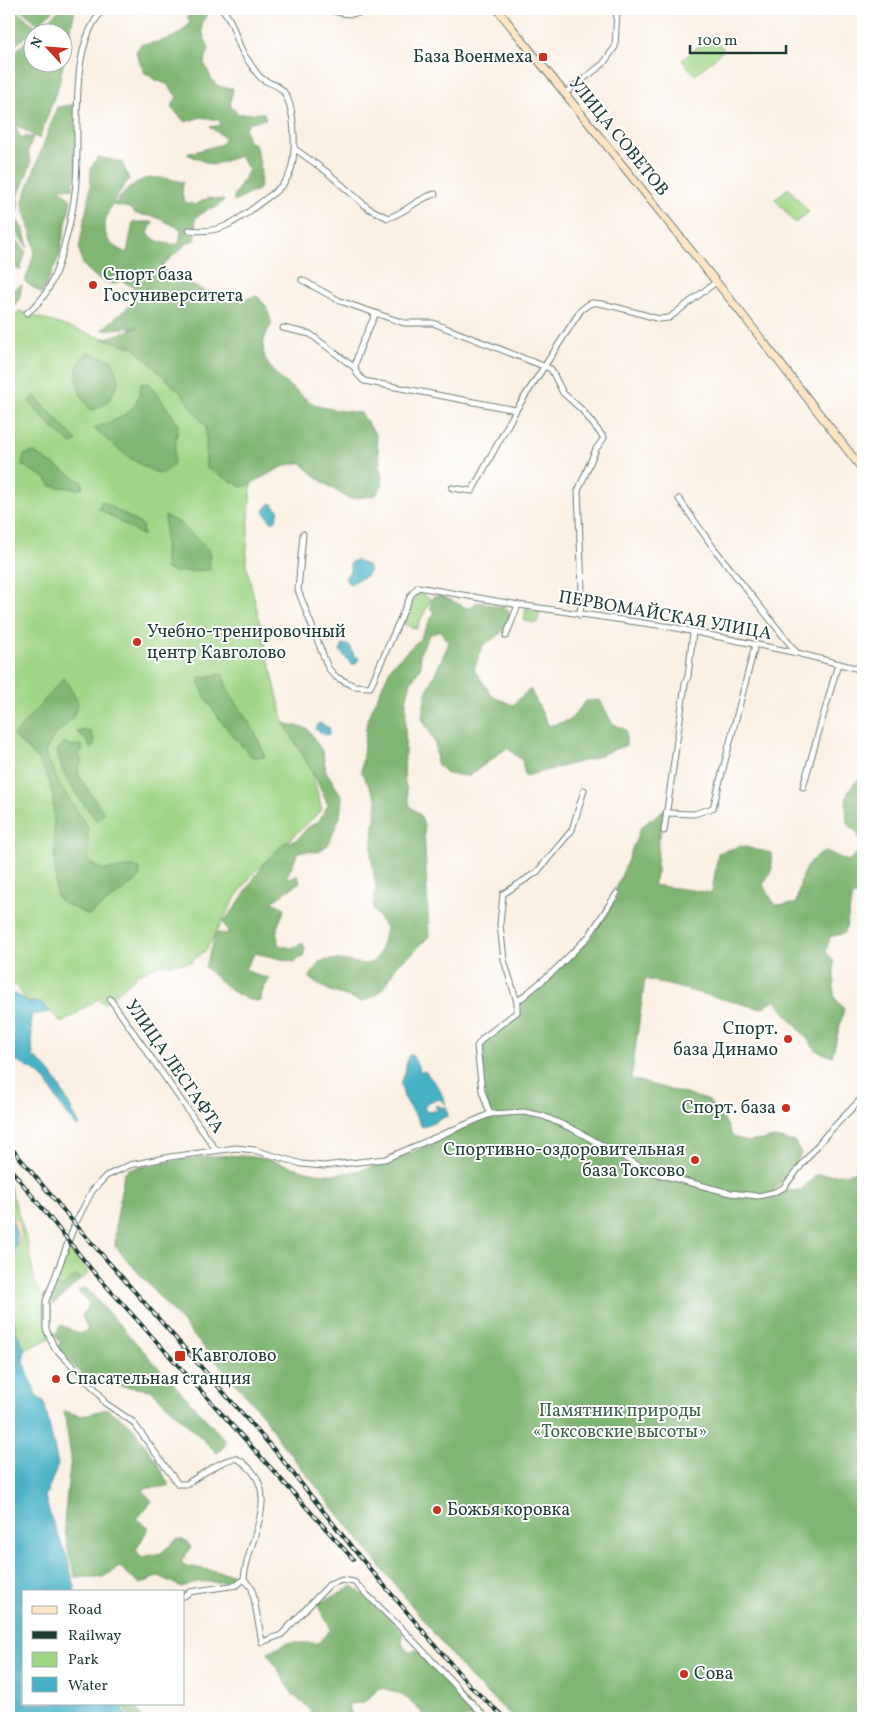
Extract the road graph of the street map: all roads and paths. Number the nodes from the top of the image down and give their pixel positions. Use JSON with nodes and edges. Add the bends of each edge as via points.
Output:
{"nodes":[{"id":1,"x":104,"y":9,"type":"edge"},
{"id":2,"x":222,"y":9,"type":"edge"},
{"id":3,"x":327,"y":9,"type":"edge"},
{"id":4,"x":372,"y":9,"type":"edge"},
{"id":5,"x":497,"y":9,"type":"edge"},
{"id":6,"x":617,"y":9,"type":"edge"},
{"id":7,"x":564,"y":94,"type":"junction"},
{"id":8,"x":295,"y":149,"type":"junction"},
{"id":9,"x":435,"y":194,"type":"dead end"},
{"id":10,"x":189,"y":230,"type":"dead end"},
{"id":11,"x":302,"y":280,"type":"dead end"},
{"id":12,"x":716,"y":282,"type":"junction"},
{"id":13,"x":27,"y":313,"type":"dead end"},
{"id":14,"x":376,"y":313,"type":"junction"},
{"id":15,"x":283,"y":328,"type":"dead end"},
{"id":16,"x":544,"y":365,"type":"junction"},
{"id":17,"x":355,"y":368,"type":"junction"},
{"id":18,"x":516,"y":410,"type":"junction"},
{"id":19,"x":863,"y":470,"type":"edge"},
{"id":20,"x":452,"y":488,"type":"dead end"},
{"id":21,"x":679,"y":499,"type":"dead end"},
{"id":22,"x":303,"y":534,"type":"dead end"},
{"id":23,"x":518,"y":605,"type":"junction"},
{"id":24,"x":580,"y":615,"type":"junction"},
{"id":25,"x":692,"y":632,"type":"junction"},
{"id":26,"x":506,"y":636,"type":"dead end"},
{"id":27,"x":756,"y":645,"type":"junction"},
{"id":28,"x":797,"y":653,"type":"junction"},
{"id":29,"x":838,"y":664,"type":"junction"},
{"id":30,"x":863,"y":670,"type":"edge"},
{"id":31,"x":803,"y":788,"type":"dead end"},
{"id":32,"x":584,"y":790,"type":"dead end"},
{"id":33,"x":666,"y":813,"type":"junction"},
{"id":34,"x":664,"y":831,"type":"dead end"},
{"id":35,"x":617,"y":893,"type":"dead end"},
{"id":36,"x":110,"y":999,"type":"dead end"},
{"id":37,"x":517,"y":1002,"type":"junction"},
{"id":38,"x":863,"y":1097,"type":"edge"},
{"id":39,"x":490,"y":1114,"type":"junction"},
{"id":40,"x":216,"y":1150,"type":"junction"},
{"id":41,"x":244,"y":1579,"type":"junction"},
{"id":42,"x":185,"y":1595,"type":"edge"},
{"id":43,"x":486,"y":1718,"type":"edge"}],
"edges":[{"from":1,"to":13,"type":"street","via":[[96,17],[83,46],[75,192],[58,267],[44,296]]},
{"from":2,"to":8,"type":"street","via":[[243,54],[261,78],[282,89],[296,141]]},
{"from":3,"to":4,"type":"street","via":[[339,14],[357,15]]},
{"from":5,"to":7,"type":"main road","name":"УЛИЦА СОВЕТОВ"},
{"from":6,"to":7,"type":"street","via":[[615,47],[603,64]]},
{"from":7,"to":12,"type":"main road","name":"УЛИЦА СОВЕТОВ"},
{"from":8,"to":9,"type":"street","via":[[368,208],[388,218]]},
{"from":8,"to":10,"type":"street","via":[[289,176],[273,195],[222,228],[205,232]]},
{"from":11,"to":14,"type":"street","via":[[328,296]]},
{"from":12,"to":16,"type":"street","via":[[669,318],[659,319],[591,303],[581,310]]},
{"from":12,"to":19,"type":"main road","name":"УЛИЦА СОВЕТОВ"},
{"from":14,"to":16,"type":"street","via":[[404,323],[433,323]]},
{"from":14,"to":17,"type":"street","via":[[358,353]]},
{"from":15,"to":17,"type":"street","via":[[310,334]]},
{"from":16,"to":18,"type":"street"},
{"from":16,"to":24,"type":"street","via":[[551,369],[563,393],[582,410],[604,438],[578,491]]},
{"from":17,"to":18,"type":"street","via":[[364,381]]},
{"from":18,"to":20,"type":"street","via":[[472,491]]},
{"from":21,"to":28,"type":"street"},
{"from":22,"to":23,"type":"street","name":"ПЕРВОМАЙСКАЯ УЛИЦА","via":[[298,590],[331,673],[354,686],[370,686],[411,594],[418,587]]},
{"from":23,"to":24,"type":"street","name":"ПЕРВОМАЙСКАЯ УЛИЦА"},
{"from":23,"to":26,"type":"street"},
{"from":24,"to":25,"type":"street","name":"ПЕРВОМАЙСКАЯ УЛИЦА"},
{"from":25,"to":27,"type":"street","name":"ПЕРВОМАЙСКАЯ УЛИЦА"},
{"from":25,"to":33,"type":"street"},
{"from":27,"to":28,"type":"street","name":"ПЕРВОМАЙСКАЯ УЛИЦА"},
{"from":27,"to":33,"type":"street","via":[[713,808],[694,814]]},
{"from":28,"to":29,"type":"street","name":"ПЕРВОМАЙСКАЯ УЛИЦА"},
{"from":29,"to":30,"type":"street","name":"ПЕРВОМАЙСКАЯ УЛИЦА"},
{"from":29,"to":31,"type":"street"},
{"from":32,"to":37,"type":"street","via":[[572,830],[537,872],[503,894],[500,924],[504,960]]},
{"from":33,"to":34,"type":"street"},
{"from":35,"to":37,"type":"street","via":[[589,936]]},
{"from":36,"to":40,"type":"street","name":"УЛИЦА ЛЕСГАФТА"},
{"from":37,"to":39,"type":"street","via":[[517,1012],[477,1046],[482,1091]]},
{"from":38,"to":39,"type":"street","via":[[782,1188],[772,1194],[758,1196],[730,1193],[650,1172],[543,1116],[524,1112]]},
{"from":39,"to":40,"type":"street","via":[[385,1159],[324,1166],[302,1164],[254,1150]]},
{"from":40,"to":41,"type":"street","via":[[130,1165],[106,1176],[92,1190],[74,1224],[46,1301],[46,1329],[54,1347],[105,1403],[133,1422],[178,1484],[186,1484],[229,1458],[238,1459],[257,1477],[262,1490],[259,1518]]},
{"from":41,"to":42,"type":"street","via":[[236,1585]]},
{"from":41,"to":43,"type":"street","via":[[252,1588],[262,1642],[281,1635],[329,1585],[342,1580],[354,1582]]}]}
